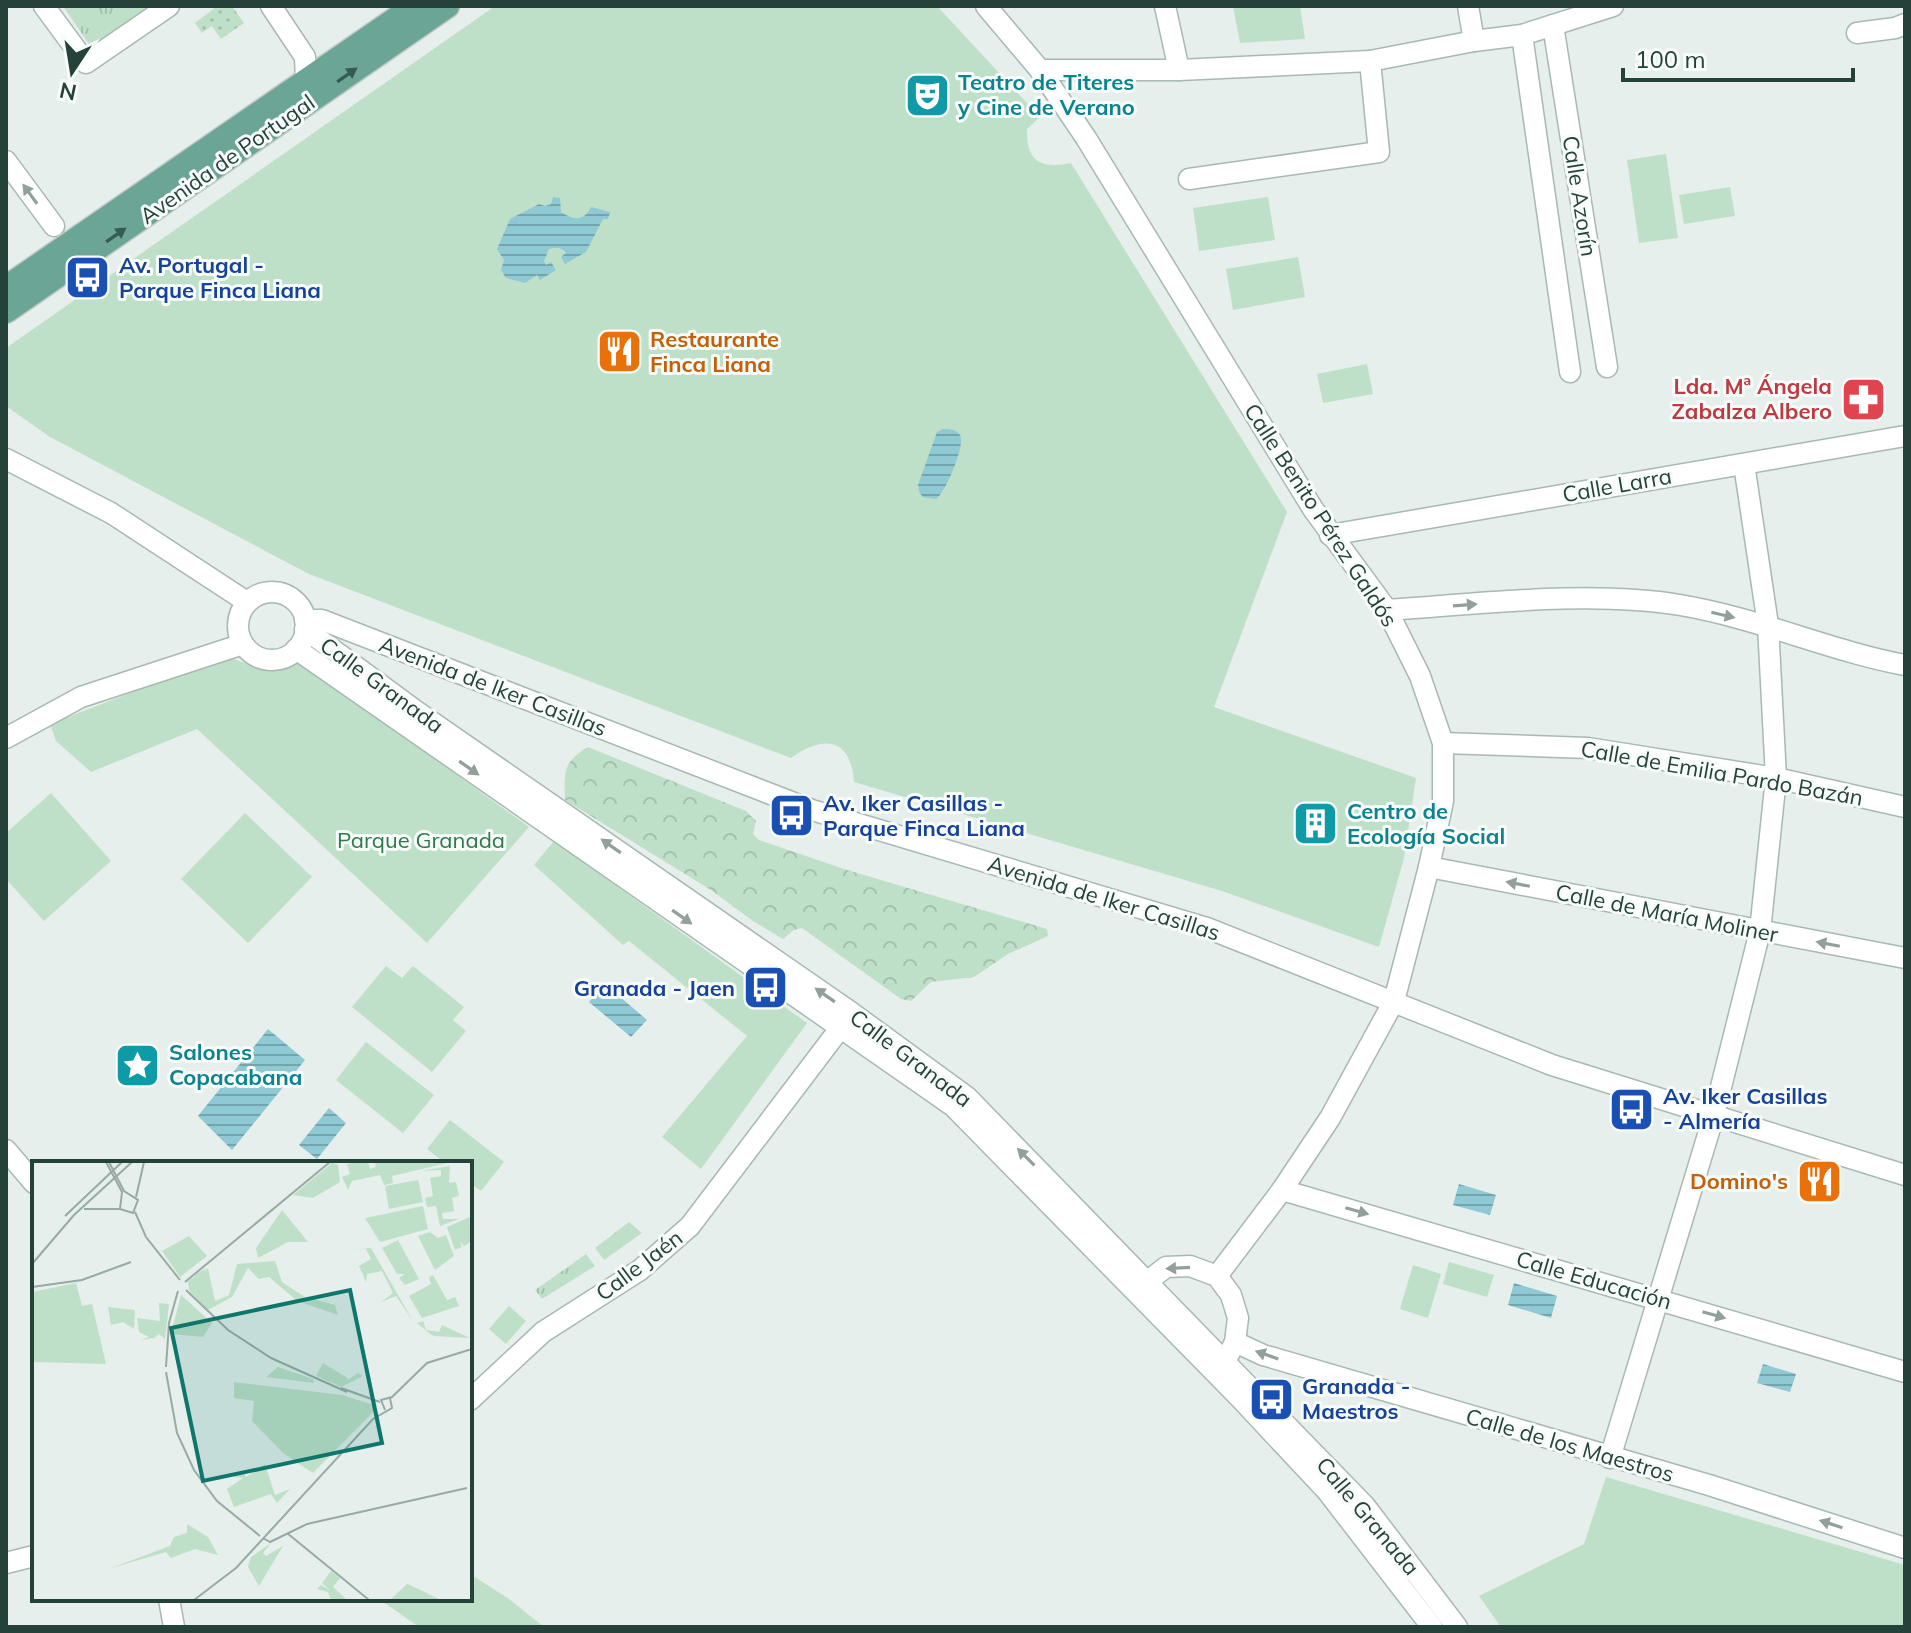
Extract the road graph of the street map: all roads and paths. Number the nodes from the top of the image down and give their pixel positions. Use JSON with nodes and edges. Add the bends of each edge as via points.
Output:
{"nodes":[{"id":1,"x":44,"y":6,"type":"edge"},
{"id":2,"x":169,"y":6,"type":"edge"},
{"id":3,"x":271,"y":6,"type":"edge"},
{"id":4,"x":415,"y":6,"type":"edge"},
{"id":5,"x":447,"y":6,"type":"edge"},
{"id":6,"x":986,"y":6,"type":"edge"},
{"id":7,"x":1165,"y":6,"type":"edge"},
{"id":8,"x":1468,"y":6,"type":"edge"},
{"id":9,"x":1613,"y":6,"type":"edge"},
{"id":10,"x":1905,"y":24,"type":"edge"},
{"id":11,"x":1553,"y":25,"type":"junction"},
{"id":12,"x":1857,"y":33,"type":"dead end"},
{"id":13,"x":1522,"y":35,"type":"junction"},
{"id":14,"x":1474,"y":41,"type":"junction"},
{"id":15,"x":1370,"y":61,"type":"junction"},
{"id":16,"x":306,"y":69,"type":"junction"},
{"id":17,"x":1040,"y":70,"type":"junction"},
{"id":18,"x":1179,"y":70,"type":"junction"},
{"id":19,"x":6,"y":161,"type":"edge"},
{"id":20,"x":1189,"y":179,"type":"dead end"},
{"id":21,"x":54,"y":226,"type":"dead end"},
{"id":22,"x":6,"y":288,"type":"edge"},
{"id":23,"x":6,"y":311,"type":"edge"},
{"id":24,"x":1607,"y":367,"type":"dead end"},
{"id":25,"x":1570,"y":372,"type":"dead end"},
{"id":26,"x":1905,"y":436,"type":"edge"},
{"id":27,"x":6,"y":459,"type":"edge"},
{"id":28,"x":1744,"y":464,"type":"junction"},
{"id":29,"x":1330,"y":535,"type":"junction"},
{"id":30,"x":247,"y":602,"type":"junction"},
{"id":31,"x":1387,"y":610,"type":"junction"},
{"id":32,"x":305,"y":625,"type":"junction"},
{"id":33,"x":1768,"y":625,"type":"junction"},
{"id":34,"x":243,"y":644,"type":"junction"},
{"id":35,"x":296,"y":649,"type":"junction"},
{"id":36,"x":1905,"y":665,"type":"edge"},
{"id":37,"x":6,"y":738,"type":"edge"},
{"id":38,"x":1443,"y":743,"type":"junction"},
{"id":39,"x":1776,"y":778,"type":"junction"},
{"id":40,"x":1905,"y":807,"type":"edge"},
{"id":41,"x":1429,"y":867,"type":"junction"},
{"id":42,"x":1760,"y":931,"type":"junction"},
{"id":43,"x":1905,"y":958,"type":"edge"},
{"id":44,"x":1394,"y":1001,"type":"junction"},
{"id":45,"x":841,"y":1027,"type":"junction"},
{"id":46,"x":1714,"y":1115,"type":"junction"},
{"id":47,"x":6,"y":1150,"type":"edge"},
{"id":48,"x":1905,"y":1175,"type":"edge"},
{"id":49,"x":32,"y":1181,"type":"edge"},
{"id":50,"x":1282,"y":1190,"type":"junction"},
{"id":51,"x":1217,"y":1276,"type":"junction"},
{"id":52,"x":1142,"y":1286,"type":"junction"},
{"id":53,"x":1656,"y":1298,"type":"junction"},
{"id":54,"x":1235,"y":1342,"type":"junction"},
{"id":55,"x":1226,"y":1361,"type":"junction"},
{"id":56,"x":1905,"y":1372,"type":"edge"},
{"id":57,"x":472,"y":1398,"type":"edge"},
{"id":58,"x":1610,"y":1458,"type":"junction"},
{"id":59,"x":1905,"y":1548,"type":"edge"},
{"id":60,"x":32,"y":1556,"type":"edge"},
{"id":61,"x":6,"y":1563,"type":"edge"},
{"id":62,"x":169,"y":1601,"type":"edge"},
{"id":63,"x":174,"y":1627,"type":"edge"},
{"id":64,"x":1432,"y":1627,"type":"edge"},
{"id":65,"x":1457,"y":1627,"type":"edge"}],
"edges":[{"from":1,"to":2,"type":"street","via":[[86,63]]},
{"from":3,"to":16,"type":"street"},
{"from":4,"to":16,"type":"main road","name":"Avenida de Portugal","via":[[332,63]]},
{"from":23,"to":5,"type":"main road","name":"Avenida de Portugal","one_way":true},
{"from":6,"to":17,"type":"street","name":"Calle Benito Pérez Galdós"},
{"from":7,"to":18,"type":"street"},
{"from":8,"to":14,"type":"street"},
{"from":9,"to":11,"type":"street"},
{"from":10,"to":12,"type":"street"},
{"from":11,"to":13,"type":"street"},
{"from":11,"to":24,"type":"street","name":"Calle Azorín"},
{"from":13,"to":14,"type":"street"},
{"from":13,"to":25,"type":"street","name":"Calle Azorín"},
{"from":14,"to":15,"type":"street"},
{"from":15,"to":18,"type":"street"},
{"from":15,"to":20,"type":"street","via":[[1379,152]]},
{"from":16,"to":22,"type":"main road","name":"Avenida de Portugal"},
{"from":17,"to":18,"type":"street"},
{"from":17,"to":29,"type":"street","name":"Calle Benito Pérez Galdós"},
{"from":21,"to":19,"type":"street","one_way":true},
{"from":26,"to":28,"type":"street","name":"Calle Larra"},
{"from":27,"to":30,"type":"street","via":[[111,513]]},
{"from":28,"to":29,"type":"street","name":"Calle Larra"},
{"from":28,"to":33,"type":"street"},
{"from":29,"to":31,"type":"street","name":"Calle Benito Pérez Galdós"},
{"from":30,"to":32,"type":"street","via":[[257,595],[282,593],[301,609]]},
{"from":30,"to":34,"type":"street","via":[[238,622]]},
{"from":31,"to":33,"type":"street","one_way":true,"via":[[1578,598],[1679,605]]},
{"from":31,"to":38,"type":"street","name":"Calle Benito Pérez Galdós","via":[[1420,676]]},
{"from":32,"to":35,"type":"street"},
{"from":32,"to":44,"type":"street","name":"Avenida de Iker Casillas","via":[[322,620],[812,810],[1207,928]]},
{"from":52,"to":32,"type":"street","name":"Calle Granada","one_way":true,"via":[[967,1097],[416,711]]},
{"from":33,"to":36,"type":"street"},
{"from":33,"to":39,"type":"street"},
{"from":34,"to":35,"type":"street","via":[[262,658],[275,659]]},
{"from":34,"to":37,"type":"street","via":[[81,697]]},
{"from":35,"to":45,"type":"street","name":"Calle Granada","one_way":true},
{"from":38,"to":39,"type":"street","name":"Calle de Emilia Pardo Bazán","via":[[1588,748]]},
{"from":38,"to":41,"type":"street","name":"Calle Benito Pérez Galdós","via":[[1443,801]]},
{"from":39,"to":40,"type":"street","name":"Calle de Emilia Pardo Bazán"},
{"from":39,"to":42,"type":"street"},
{"from":42,"to":41,"type":"street","name":"Calle de María Moliner","one_way":true},
{"from":41,"to":44,"type":"street","name":"Calle Benito Pérez Galdós"},
{"from":43,"to":42,"type":"street","name":"Calle de María Moliner","one_way":true},
{"from":42,"to":46,"type":"street"},
{"from":44,"to":46,"type":"street","name":"Avenida de Iker Casillas","via":[[1552,1065]]},
{"from":44,"to":50,"type":"street","name":"Calle Benito Pérez Galdós","via":[[1330,1118]]},
{"from":45,"to":52,"type":"street","name":"Calle Granada","via":[[953,1106]]},
{"from":45,"to":57,"type":"street","name":"Calle Jaén","via":[[690,1226],[640,1270],[543,1332]]},
{"from":46,"to":48,"type":"street","name":"Avenida de Iker Casillas"},
{"from":46,"to":53,"type":"street"},
{"from":47,"to":49,"type":"street"},
{"from":50,"to":51,"type":"street","name":"Calle Benito Pérez Galdós"},
{"from":50,"to":53,"type":"street","name":"Calle Educación","one_way":true},
{"from":51,"to":52,"type":"street","one_way":true,"via":[[1190,1266],[1166,1267]]},
{"from":51,"to":54,"type":"street","via":[[1231,1295],[1238,1318]]},
{"from":52,"to":55,"type":"street","name":"Calle Granada"},
{"from":52,"to":64,"type":"street","name":"Calle Granada","via":[[1327,1491]]},
{"from":53,"to":56,"type":"street","name":"Calle Educación","one_way":true},
{"from":53,"to":58,"type":"street"},
{"from":54,"to":55,"type":"street"},
{"from":58,"to":54,"type":"street","name":"Calle de los Maestros","one_way":true,"via":[[1263,1355]]},
{"from":55,"to":65,"type":"street","name":"Calle Granada","via":[[1365,1506]]},
{"from":59,"to":58,"type":"street","name":"Calle de los Maestros","one_way":true},
{"from":60,"to":61,"type":"street"},
{"from":62,"to":63,"type":"street"}]}
